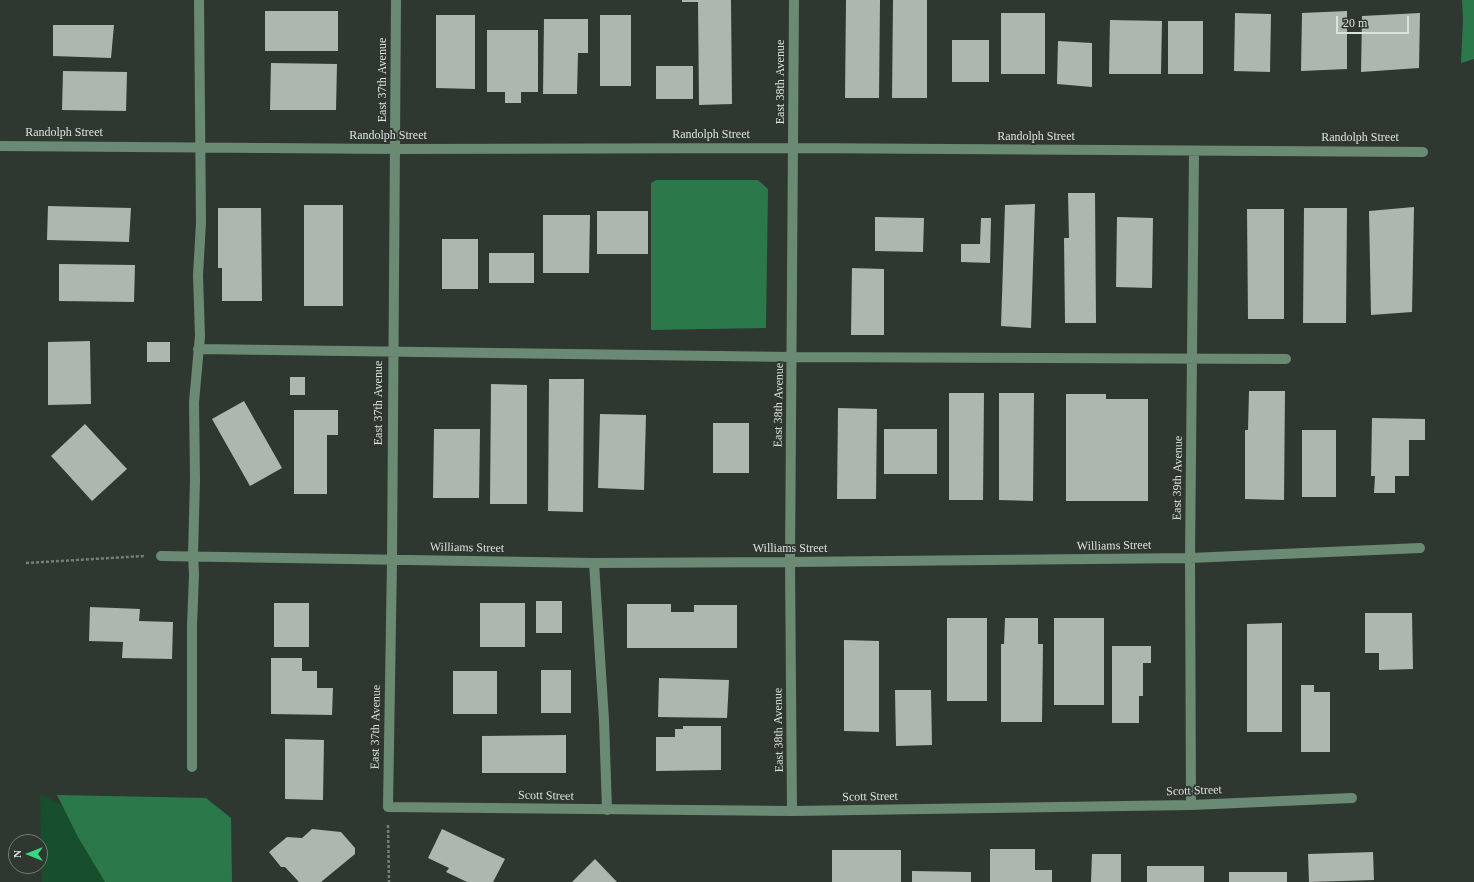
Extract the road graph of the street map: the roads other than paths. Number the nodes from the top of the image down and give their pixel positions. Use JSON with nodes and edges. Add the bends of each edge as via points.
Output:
{"nodes":[{"id":1,"x":199,"y":0,"type":"edge"},
{"id":2,"x":396,"y":0,"type":"edge"},
{"id":3,"x":794,"y":0,"type":"edge"},
{"id":4,"x":0,"y":146,"type":"edge"},
{"id":5,"x":201,"y":148,"type":"junction"},
{"id":6,"x":794,"y":148,"type":"junction"},
{"id":7,"x":396,"y":149,"type":"junction"},
{"id":8,"x":1194,"y":151,"type":"junction"},
{"id":9,"x":1423,"y":152,"type":"dead end"},
{"id":10,"x":198,"y":349,"type":"junction"},
{"id":11,"x":392,"y":350,"type":"junction"},
{"id":12,"x":792,"y":357,"type":"junction"},
{"id":13,"x":1193,"y":358,"type":"junction"},
{"id":14,"x":1286,"y":359,"type":"dead end"},
{"id":15,"x":1420,"y":548,"type":"dead end"},
{"id":16,"x":161,"y":556,"type":"road end"},
{"id":17,"x":193,"y":556,"type":"junction"},
{"id":18,"x":1190,"y":558,"type":"junction"},
{"id":19,"x":392,"y":560,"type":"junction"},
{"id":20,"x":790,"y":562,"type":"junction"},
{"id":21,"x":594,"y":563,"type":"junction"},
{"id":22,"x":192,"y":767,"type":"dead end"},
{"id":23,"x":1352,"y":798,"type":"dead end"},
{"id":24,"x":1191,"y":804,"type":"junction"},
{"id":25,"x":388,"y":807,"type":"joint"},
{"id":26,"x":608,"y":810,"type":"junction"},
{"id":27,"x":792,"y":811,"type":"junction"}],
"edges":[{"from":1,"to":5,"type":"street"},
{"from":2,"to":7,"type":"street","name":"East 37th Avenue"},
{"from":3,"to":6,"type":"street","name":"East 38th Avenue"},
{"from":4,"to":5,"type":"street","name":"Randolph Street"},
{"from":5,"to":7,"type":"street","name":"Randolph Street"},
{"from":5,"to":10,"type":"street"},
{"from":6,"to":7,"type":"street","name":"Randolph Street"},
{"from":6,"to":8,"type":"street","name":"Randolph Street"},
{"from":6,"to":12,"type":"street","name":"East 38th Avenue"},
{"from":7,"to":11,"type":"street","name":"East 37th Avenue"},
{"from":8,"to":9,"type":"street","name":"Randolph Street"},
{"from":8,"to":13,"type":"street","name":"East 39th Avenue"},
{"from":10,"to":11,"type":"street"},
{"from":10,"to":17,"type":"street","via":[[194,402]]},
{"from":11,"to":12,"type":"street"},
{"from":11,"to":19,"type":"street","name":"East 37th Avenue"},
{"from":12,"to":13,"type":"street"},
{"from":12,"to":20,"type":"street","name":"East 38th Avenue"},
{"from":13,"to":14,"type":"street"},
{"from":13,"to":18,"type":"street","name":"East 39th Avenue"},
{"from":15,"to":18,"type":"street","name":"Williams Street"},
{"from":16,"to":17,"type":"street","name":"Williams Street"},
{"from":17,"to":19,"type":"street","name":"Williams Street"},
{"from":17,"to":22,"type":"street"},
{"from":18,"to":20,"type":"street","name":"Williams Street"},
{"from":18,"to":24,"type":"street","name":"East 39th Avenue"},
{"from":19,"to":21,"type":"street","name":"Williams Street"},
{"from":19,"to":25,"type":"street","name":"East 37th Avenue"},
{"from":20,"to":21,"type":"street","name":"Williams Street"},
{"from":20,"to":27,"type":"street","name":"East 38th Avenue"},
{"from":21,"to":26,"type":"street"},
{"from":23,"to":24,"type":"street","name":"Scott Street"},
{"from":24,"to":27,"type":"street","name":"Scott Street"},
{"from":25,"to":26,"type":"street","name":"Scott Street"},
{"from":26,"to":27,"type":"street","name":"Scott Street"}]}
